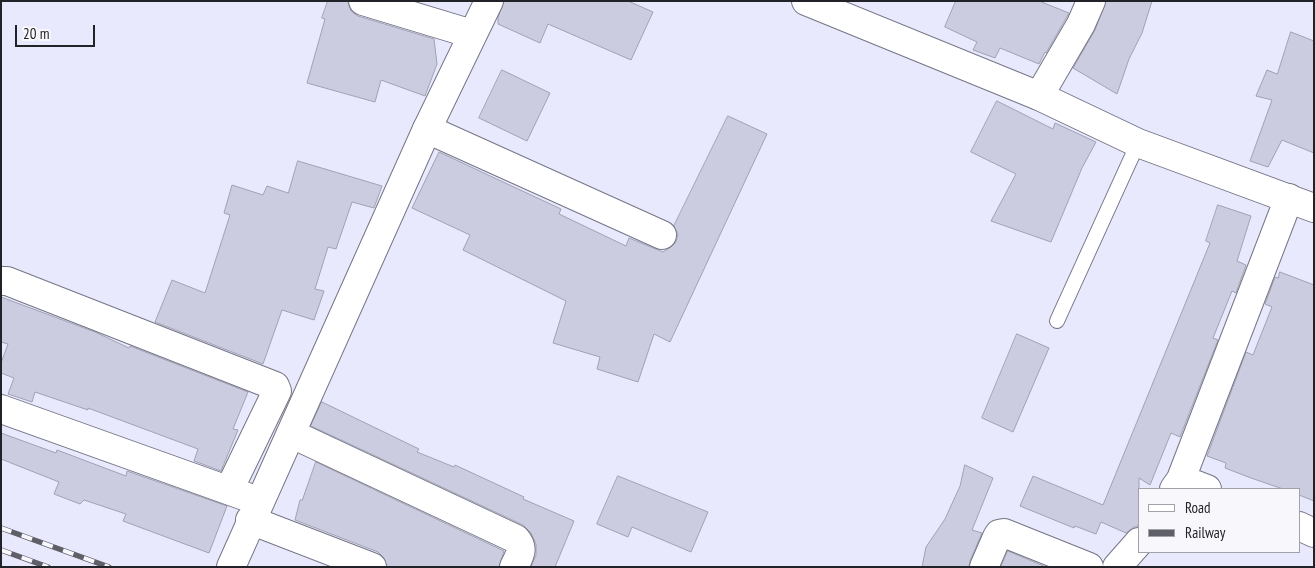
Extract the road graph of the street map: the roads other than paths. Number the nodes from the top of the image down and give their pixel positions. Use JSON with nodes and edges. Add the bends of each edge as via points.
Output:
{"nodes":[{"id":1,"x":363,"y":1,"type":"edge"},
{"id":2,"x":489,"y":1,"type":"edge"},
{"id":3,"x":806,"y":1,"type":"edge"},
{"id":4,"x":1091,"y":1,"type":"edge"},
{"id":5,"x":472,"y":34,"type":"junction"},
{"id":6,"x":1039,"y":96,"type":"junction"},
{"id":7,"x":427,"y":129,"type":"junction"},
{"id":8,"x":1138,"y":142,"type":"junction"},
{"id":9,"x":1301,"y":203,"type":"edge"},
{"id":10,"x":662,"y":235,"type":"dead end"},
{"id":11,"x":1,"y":281,"type":"edge"},
{"id":12,"x":1057,"y":321,"type":"dead end"},
{"id":13,"x":1,"y":409,"type":"edge"},
{"id":14,"x":292,"y":434,"type":"junction"},
{"id":15,"x":1178,"y":484,"type":"edge"},
{"id":16,"x":1201,"y":488,"type":"edge"},
{"id":17,"x":229,"y":490,"type":"junction"},
{"id":18,"x":255,"y":511,"type":"junction"},
{"id":19,"x":1300,"y":526,"type":"edge"},
{"id":20,"x":1314,"y":532,"type":"edge"},
{"id":21,"x":1138,"y":543,"type":"edge"},
{"id":22,"x":231,"y":567,"type":"edge"},
{"id":23,"x":372,"y":567,"type":"edge"},
{"id":24,"x":514,"y":567,"type":"edge"},
{"id":25,"x":984,"y":567,"type":"edge"},
{"id":26,"x":1089,"y":567,"type":"edge"},
{"id":27,"x":1117,"y":567,"type":"edge"}],
"edges":[{"from":1,"to":5,"type":"street"},
{"from":2,"to":5,"type":"street"},
{"from":3,"to":6,"type":"street"},
{"from":4,"to":6,"type":"street"},
{"from":5,"to":7,"type":"street"},
{"from":6,"to":8,"type":"street"},
{"from":7,"to":10,"type":"street"},
{"from":7,"to":14,"type":"street","via":[[306,396]]},
{"from":8,"to":9,"type":"street"},
{"from":8,"to":12,"type":"lane"},
{"from":9,"to":15,"type":"street"},
{"from":11,"to":17,"type":"street","via":[[275,386],[277,391]]},
{"from":13,"to":17,"type":"street"},
{"from":14,"to":18,"type":"street"},
{"from":14,"to":24,"type":"street","via":[[516,539],[522,550]]},
{"from":15,"to":16,"type":"street"},
{"from":17,"to":18,"type":"street"},
{"from":18,"to":22,"type":"street"},
{"from":18,"to":23,"type":"street"},
{"from":19,"to":20,"type":"street"},
{"from":21,"to":27,"type":"street"},
{"from":25,"to":26,"type":"street","via":[[999,534]]}]}
